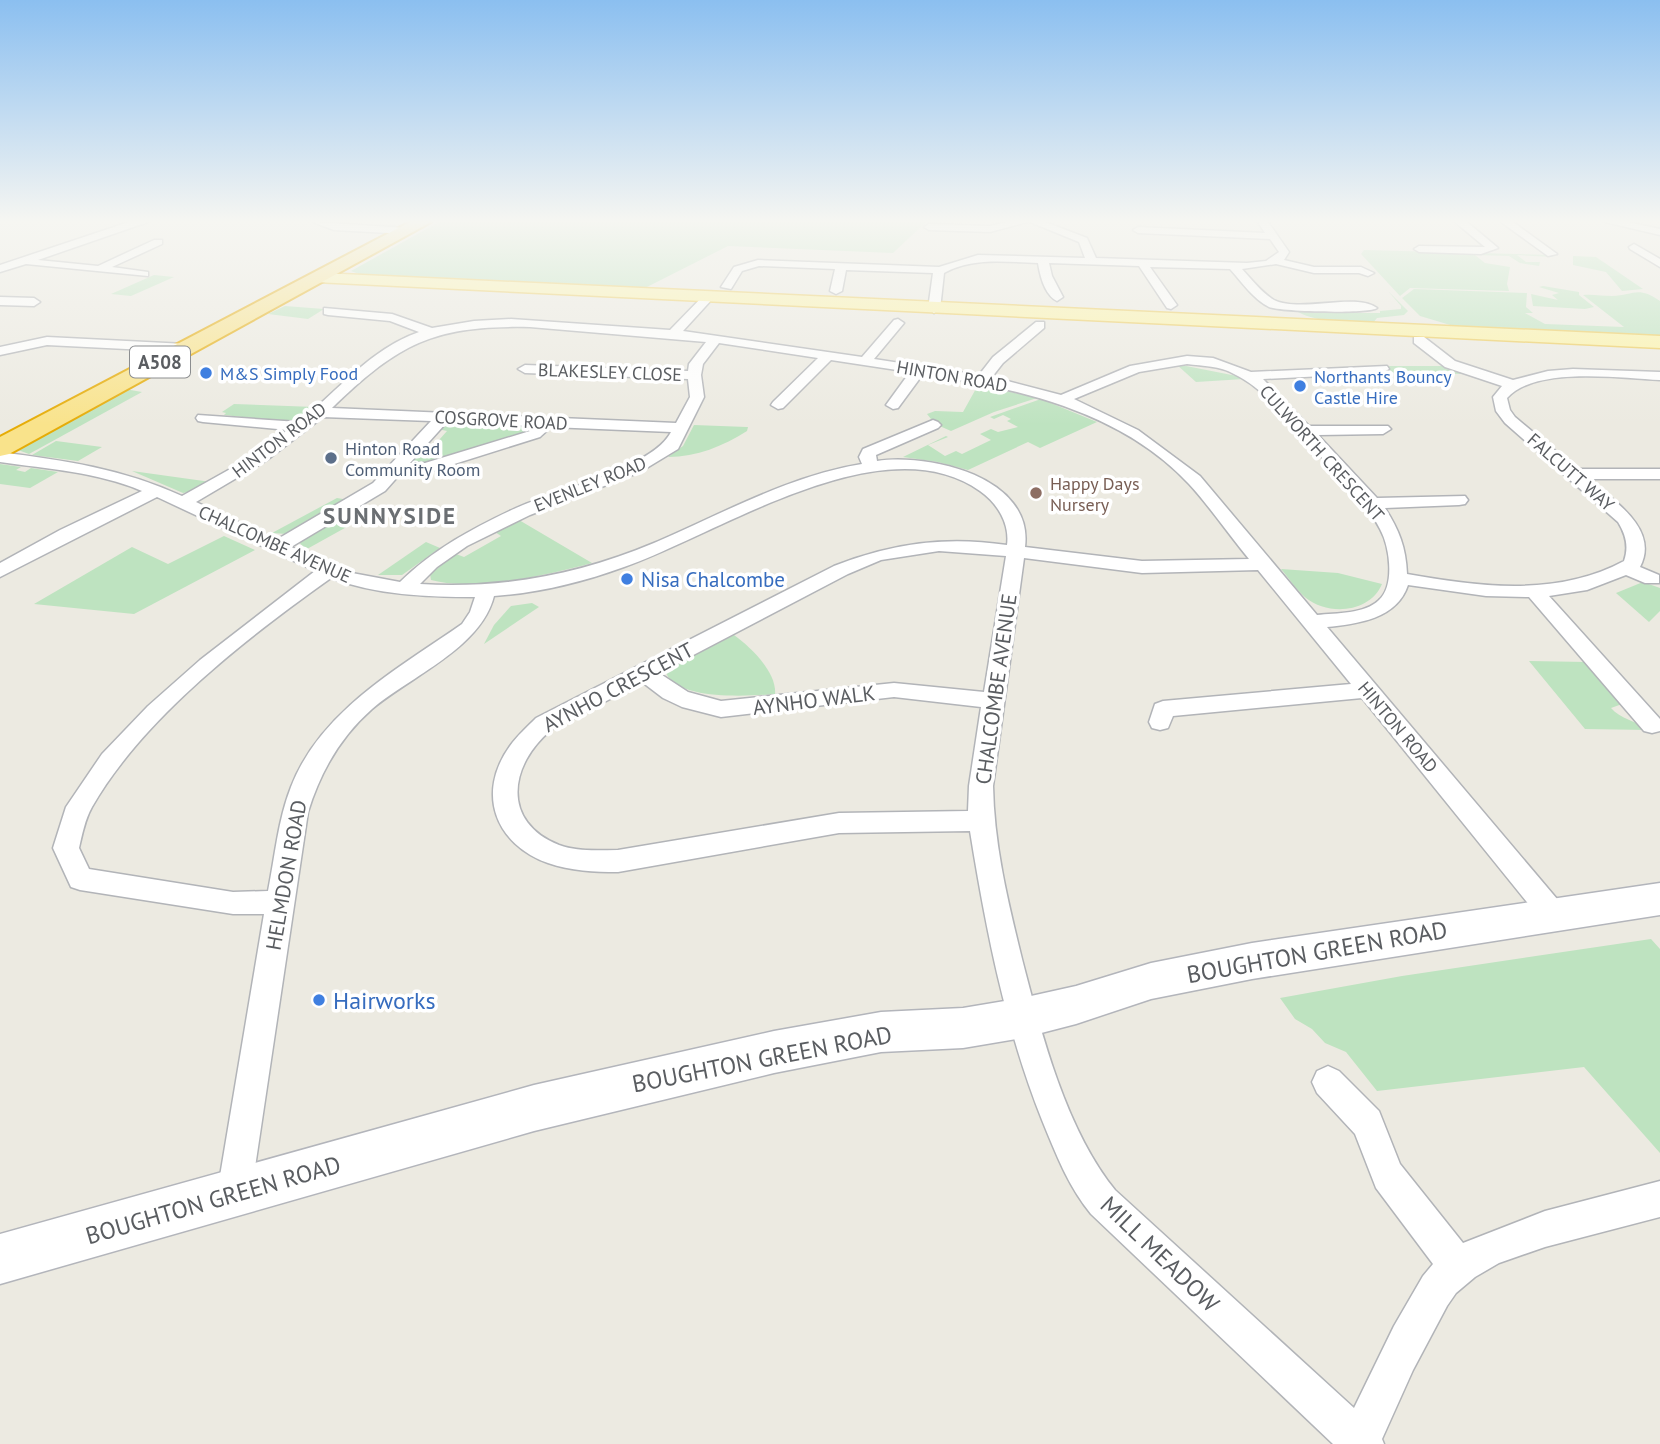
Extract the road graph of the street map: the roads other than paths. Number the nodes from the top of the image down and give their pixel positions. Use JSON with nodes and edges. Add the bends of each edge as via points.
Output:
{"nodes":[{"id":1,"x":299,"y":289,"type":"edge"},
{"id":2,"x":718,"y":289,"type":"edge"},
{"id":3,"x":743,"y":289,"type":"edge"},
{"id":4,"x":937,"y":289,"type":"edge"},
{"id":5,"x":1053,"y":289,"type":"edge"},
{"id":6,"x":1163,"y":289,"type":"edge"},
{"id":7,"x":1255,"y":289,"type":"edge"},
{"id":8,"x":1038,"y":292,"type":"dead end"},
{"id":9,"x":0,"y":301,"type":"edge"},
{"id":10,"x":1167,"y":302,"type":"dead end"},
{"id":11,"x":35,"y":303,"type":"dead end"},
{"id":12,"x":934,"y":309,"type":"junction"},
{"id":13,"x":1364,"y":309,"type":"dead end"},
{"id":14,"x":336,"y":314,"type":"dead end"},
{"id":15,"x":898,"y":323,"type":"dead end"},
{"id":16,"x":1040,"y":325,"type":"dead end"},
{"id":17,"x":431,"y":332,"type":"junction"},
{"id":18,"x":674,"y":333,"type":"junction"},
{"id":19,"x":716,"y":338,"type":"junction"},
{"id":20,"x":1660,"y":342,"type":"edge"},
{"id":21,"x":1445,"y":346,"type":"dead end"},
{"id":22,"x":186,"y":348,"type":"junction"},
{"id":23,"x":0,"y":351,"type":"edge"},
{"id":24,"x":828,"y":355,"type":"junction"},
{"id":25,"x":865,"y":361,"type":"junction"},
{"id":26,"x":525,"y":369,"type":"dead end"},
{"id":27,"x":1382,"y":369,"type":"dead end"},
{"id":28,"x":919,"y":370,"type":"junction"},
{"id":29,"x":694,"y":375,"type":"junction"},
{"id":30,"x":1634,"y":375,"type":"junction"},
{"id":31,"x":1251,"y":376,"type":"junction"},
{"id":32,"x":1660,"y":376,"type":"edge"},
{"id":33,"x":982,"y":380,"type":"junction"},
{"id":34,"x":1511,"y":384,"type":"junction"},
{"id":35,"x":1660,"y":393,"type":"edge"},
{"id":36,"x":890,"y":400,"type":"dead end"},
{"id":37,"x":1062,"y":400,"type":"junction"},
{"id":38,"x":778,"y":405,"type":"dead end"},
{"id":39,"x":319,"y":412,"type":"junction"},
{"id":40,"x":443,"y":417,"type":"junction"},
{"id":41,"x":203,"y":418,"type":"dead end"},
{"id":42,"x":547,"y":422,"type":"junction"},
{"id":43,"x":933,"y":425,"type":"dead end"},
{"id":44,"x":301,"y":427,"type":"junction"},
{"id":45,"x":682,"y":428,"type":"junction"},
{"id":46,"x":1383,"y":429,"type":"dead end"},
{"id":47,"x":1307,"y":431,"type":"junction"},
{"id":48,"x":0,"y":448,"type":"edge"},
{"id":49,"x":0,"y":457,"type":"edge"},
{"id":50,"x":871,"y":465,"type":"junction"},
{"id":51,"x":398,"y":468,"type":"junction"},
{"id":52,"x":1575,"y":474,"type":"junction"},
{"id":53,"x":1660,"y":474,"type":"edge"},
{"id":54,"x":156,"y":491,"type":"junction"},
{"id":55,"x":1459,"y":500,"type":"dead end"},
{"id":56,"x":181,"y":503,"type":"junction"},
{"id":57,"x":1373,"y":503,"type":"junction"},
{"id":58,"x":276,"y":547,"type":"junction"},
{"id":59,"x":1016,"y":550,"type":"junction"},
{"id":60,"x":1262,"y":564,"type":"junction"},
{"id":61,"x":1627,"y":568,"type":"junction"},
{"id":62,"x":329,"y":570,"type":"junction"},
{"id":63,"x":0,"y":571,"type":"edge"},
{"id":64,"x":1399,"y":578,"type":"junction"},
{"id":65,"x":1652,"y":579,"type":"dead end"},
{"id":66,"x":405,"y":588,"type":"junction"},
{"id":67,"x":486,"y":590,"type":"junction"},
{"id":68,"x":1533,"y":590,"type":"junction"},
{"id":69,"x":1312,"y":622,"type":"junction"},
{"id":70,"x":645,"y":673,"type":"junction"},
{"id":71,"x":1367,"y":690,"type":"junction"},
{"id":72,"x":993,"y":701,"type":"junction"},
{"id":73,"x":1639,"y":717,"type":"dead end"},
{"id":74,"x":1160,"y":722,"type":"dead end"},
{"id":75,"x":83,"y":759,"type":"dead end"},
{"id":76,"x":981,"y":821,"type":"junction"},
{"id":77,"x":44,"y":836,"type":"dead end"},
{"id":78,"x":1660,"y":899,"type":"edge"},
{"id":79,"x":280,"y":902,"type":"junction"},
{"id":80,"x":1553,"y":914,"type":"junction"},
{"id":81,"x":1022,"y":1018,"type":"junction"},
{"id":82,"x":1328,"y":1082,"type":"dead end"},
{"id":83,"x":234,"y":1194,"type":"junction"},
{"id":84,"x":1660,"y":1199,"type":"edge"},
{"id":85,"x":0,"y":1259,"type":"edge"},
{"id":86,"x":1458,"y":1266,"type":"junction"},
{"id":87,"x":1362,"y":1442,"type":"edge"}],
"edges":[{"from":1,"to":22,"type":"highway","number":"A508"},
{"from":2,"to":18,"type":"street"},
{"from":3,"to":12,"type":"main road"},
{"from":4,"to":12,"type":"street"},
{"from":5,"to":8,"type":"street","via":[[1056,295]]},
{"from":6,"to":10,"type":"street"},
{"from":7,"to":13,"type":"street","via":[[1273,303],[1300,309]]},
{"from":9,"to":11,"type":"street"},
{"from":12,"to":20,"type":"main road"},
{"from":14,"to":17,"type":"street","via":[[400,319]]},
{"from":15,"to":25,"type":"street"},
{"from":16,"to":33,"type":"street","via":[[1025,343],[998,360]]},
{"from":17,"to":18,"type":"street","name":"HINTON ROAD","via":[[505,322]]},
{"from":17,"to":39,"type":"street","name":"HINTON ROAD","via":[[389,350]]},
{"from":18,"to":19,"type":"street","name":"HINTON ROAD"},
{"from":19,"to":24,"type":"street","name":"HINTON ROAD"},
{"from":19,"to":29,"type":"street","name":"EVENLEY ROAD","via":[[698,359]]},
{"from":21,"to":34,"type":"street","via":[[1423,343],[1450,364]]},
{"from":22,"to":23,"type":"street","via":[[47,341]]},
{"from":22,"to":48,"type":"highway","number":"A508"},
{"from":24,"to":25,"type":"street","name":"HINTON ROAD"},
{"from":24,"to":38,"type":"street"},
{"from":25,"to":28,"type":"street","name":"HINTON ROAD"},
{"from":26,"to":29,"type":"street","name":"BLAKESLEY CLOSE"},
{"from":27,"to":31,"type":"street"},
{"from":28,"to":33,"type":"street","name":"HINTON ROAD"},
{"from":28,"to":36,"type":"street"},
{"from":29,"to":45,"type":"street","name":"EVENLEY ROAD","via":[[697,397]]},
{"from":30,"to":32,"type":"street"},
{"from":30,"to":34,"type":"street","via":[[1553,375]]},
{"from":30,"to":35,"type":"street"},
{"from":31,"to":37,"type":"street","name":"CULWORTH CRESCENT","via":[[1205,362],[1163,362],[1119,373]]},
{"from":31,"to":47,"type":"street","name":"CULWORTH CRESCENT"},
{"from":33,"to":37,"type":"street","name":"HINTON ROAD"},
{"from":34,"to":52,"type":"street","name":"FALCUTT WAY","via":[[1500,397],[1506,415]]},
{"from":37,"to":60,"type":"street","name":"HINTON ROAD","via":[[1120,426],[1171,460],[1194,480]]},
{"from":39,"to":40,"type":"street","name":"COSGROVE ROAD"},
{"from":39,"to":44,"type":"street","name":"HINTON ROAD"},
{"from":40,"to":42,"type":"street","name":"COSGROVE ROAD"},
{"from":40,"to":51,"type":"street"},
{"from":41,"to":44,"type":"street"},
{"from":42,"to":45,"type":"street","name":"COSGROVE ROAD"},
{"from":42,"to":51,"type":"street","via":[[535,434],[433,466]]},
{"from":43,"to":50,"type":"street","via":[[869,452]]},
{"from":44,"to":56,"type":"street","name":"HINTON ROAD","via":[[240,471]]},
{"from":45,"to":66,"type":"street","name":"EVENLEY ROAD","via":[[674,444],[655,458],[499,522],[448,550]]},
{"from":46,"to":47,"type":"street"},
{"from":47,"to":57,"type":"street","name":"CULWORTH CRESCENT"},
{"from":49,"to":54,"type":"street","name":"CHALCOMBE AVENUE","via":[[99,471]]},
{"from":50,"to":59,"type":"street","name":"CHALCOMBE AVENUE","via":[[930,466],[985,486],[1010,510],[1017,530]]},
{"from":50,"to":67,"type":"street","name":"CHALCOMBE AVENUE","via":[[806,483],[604,568],[528,587]]},
{"from":51,"to":58,"type":"street","via":[[368,495]]},
{"from":52,"to":53,"type":"street"},
{"from":52,"to":61,"type":"street","name":"FALCUTT WAY","via":[[1629,525],[1637,549]]},
{"from":54,"to":56,"type":"street","name":"CHALCOMBE AVENUE"},
{"from":54,"to":63,"type":"street"},
{"from":55,"to":57,"type":"street"},
{"from":56,"to":58,"type":"street","name":"CHALCOMBE AVENUE"},
{"from":57,"to":64,"type":"street","name":"CULWORTH CRESCENT","via":[[1393,539]]},
{"from":58,"to":62,"type":"street","name":"CHALCOMBE AVENUE"},
{"from":59,"to":60,"type":"street","via":[[1129,567]]},
{"from":59,"to":70,"type":"street","name":"AYNHO CRESCENT","via":[[946,545],[877,556],[841,570]]},
{"from":59,"to":72,"type":"street","name":"CHALCOMBE AVENUE"},
{"from":60,"to":69,"type":"street","name":"HINTON ROAD"},
{"from":61,"to":65,"type":"street"},
{"from":61,"to":68,"type":"street","via":[[1581,584]]},
{"from":62,"to":66,"type":"street","name":"CHALCOMBE AVENUE","via":[[364,582]]},
{"from":62,"to":75,"type":"street","via":[[190,663]]},
{"from":64,"to":68,"type":"street","via":[[1468,589]]},
{"from":64,"to":69,"type":"street","via":[[1396,594],[1379,610]]},
{"from":66,"to":67,"type":"street","name":"CHALCOMBE AVENUE"},
{"from":67,"to":79,"type":"street","name":"HELMDON ROAD","via":[[480,613],[465,633],[373,696],[319,757],[295,812]]},
{"from":68,"to":73,"type":"street"},
{"from":69,"to":71,"type":"street","name":"HINTON ROAD"},
{"from":70,"to":72,"type":"street","name":"AYNHO WALK","via":[[672,695],[722,709],[894,690]]},
{"from":70,"to":76,"type":"street","name":"AYNHO CRESCENT","via":[[544,724],[516,755],[506,777],[504,801],[509,820],[537,848],[568,860],[602,863],[839,823]]},
{"from":71,"to":74,"type":"street","via":[[1163,709]]},
{"from":71,"to":80,"type":"street","name":"HINTON ROAD"},
{"from":72,"to":76,"type":"street","name":"CHALCOMBE AVENUE"},
{"from":76,"to":81,"type":"street","name":"CHALCOMBE AVENUE","via":[[1002,944]]},
{"from":77,"to":79,"type":"street","via":[[59,866],[96,883],[233,903]]},
{"from":78,"to":80,"type":"street","name":"BOUGHTON GREEN ROAD"},
{"from":79,"to":83,"type":"street","name":"HELMDON ROAD"},
{"from":80,"to":81,"type":"street","name":"BOUGHTON GREEN ROAD","via":[[1151,981]]},
{"from":81,"to":83,"type":"street","name":"BOUGHTON GREEN ROAD","via":[[963,1028],[868,1034],[660,1077]]},
{"from":81,"to":87,"type":"street","name":"MILL MEADOW","via":[[1072,1152],[1103,1202]]},
{"from":82,"to":86,"type":"street","via":[[1367,1123],[1394,1184]]},
{"from":83,"to":85,"type":"street","name":"BOUGHTON GREEN ROAD"},
{"from":84,"to":86,"type":"street","via":[[1527,1236]]},
{"from":86,"to":87,"type":"street","via":[[1441,1282],[1412,1329]]}]}
